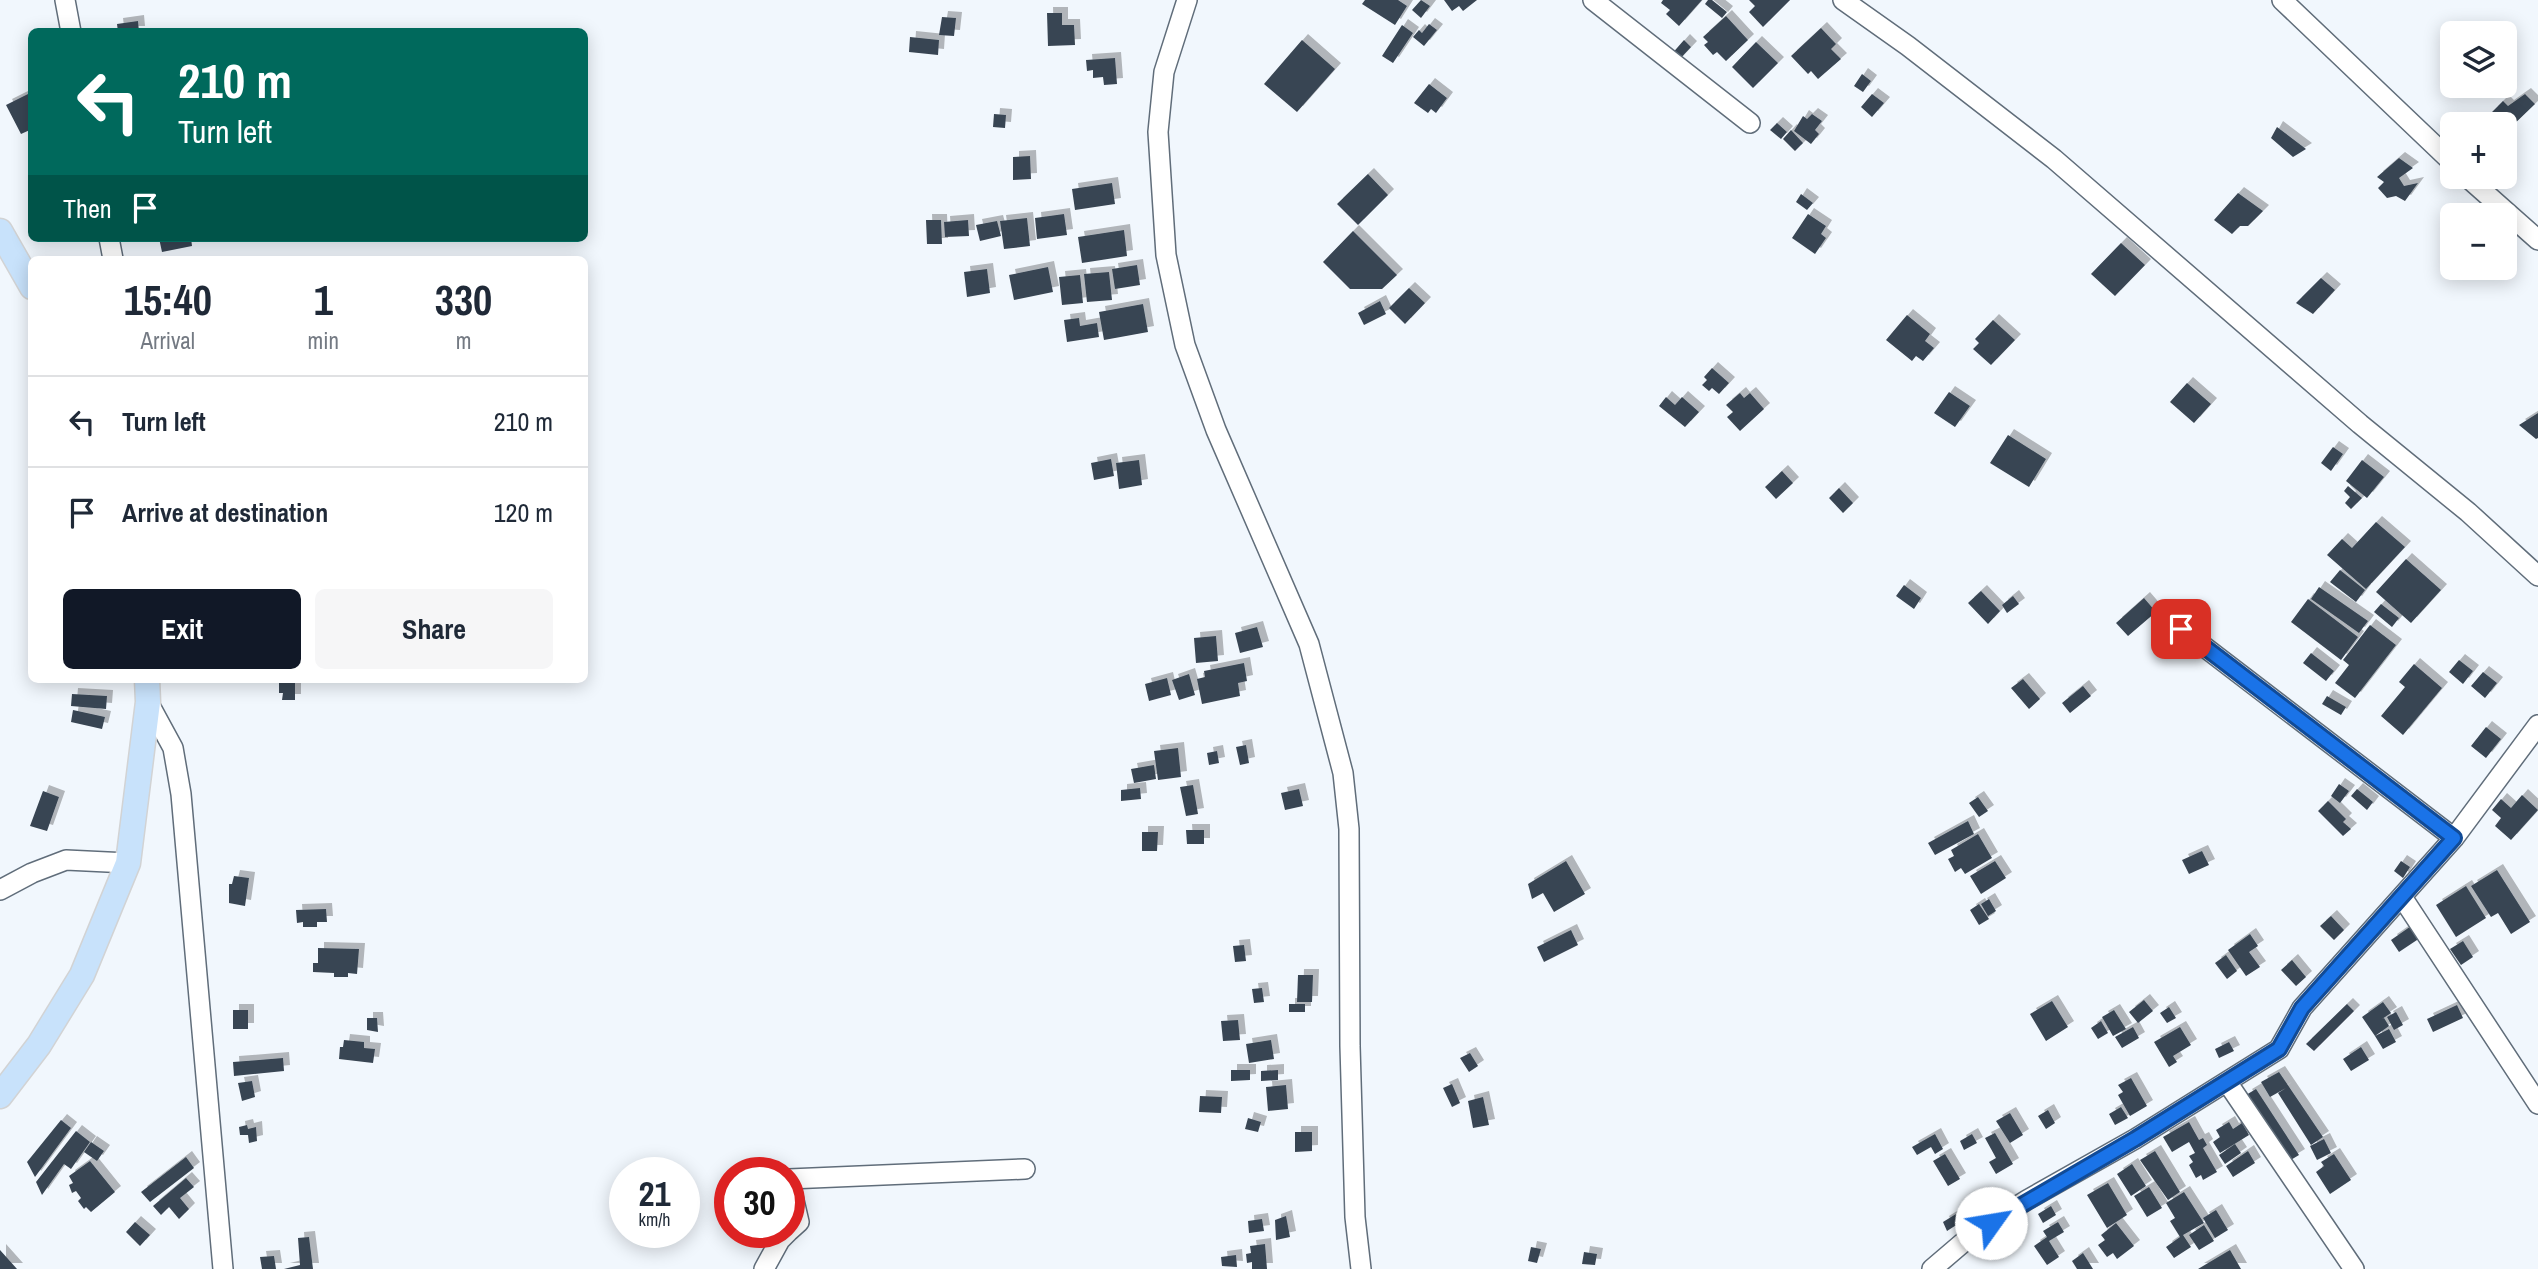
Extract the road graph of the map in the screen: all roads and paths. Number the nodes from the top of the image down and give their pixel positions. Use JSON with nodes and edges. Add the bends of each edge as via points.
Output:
{"nodes":[{"id":1,"x":65,"y":0,"type":"edge"},
{"id":2,"x":1187,"y":0,"type":"edge"},
{"id":3,"x":1593,"y":0,"type":"edge"},
{"id":4,"x":1843,"y":0,"type":"edge"},
{"id":5,"x":2282,"y":0,"type":"edge"},
{"id":6,"x":70,"y":28,"type":"edge"},
{"id":7,"x":1750,"y":123,"type":"dead end"},
{"id":8,"x":2440,"y":151,"type":"edge"},
{"id":9,"x":2481,"y":189,"type":"edge"},
{"id":10,"x":0,"y":232,"type":"edge"},
{"id":11,"x":2538,"y":240,"type":"edge"},
{"id":12,"x":28,"y":280,"type":"edge"},
{"id":13,"x":2538,"y":576,"type":"edge"},
{"id":14,"x":2181,"y":629,"type":"dead end"},
{"id":15,"x":147,"y":690,"type":"edge"},
{"id":16,"x":2538,"y":725,"type":"edge"},
{"id":17,"x":2454,"y":838,"type":"junction"},
{"id":18,"x":128,"y":863,"type":"junction"},
{"id":19,"x":0,"y":890,"type":"edge"},
{"id":20,"x":2402,"y":897,"type":"junction"},
{"id":21,"x":2227,"y":1082,"type":"junction"},
{"id":22,"x":0,"y":1096,"type":"edge"},
{"id":23,"x":2538,"y":1104,"type":"edge"},
{"id":24,"x":1025,"y":1169,"type":"dead end"},
{"id":25,"x":805,"y":1178,"type":"edge"},
{"id":26,"x":776,"y":1248,"type":"edge"},
{"id":27,"x":223,"y":1269,"type":"edge"},
{"id":28,"x":764,"y":1269,"type":"edge"},
{"id":29,"x":1361,"y":1269,"type":"edge"},
{"id":30,"x":1932,"y":1269,"type":"edge"},
{"id":31,"x":2354,"y":1269,"type":"edge"}],
"edges":[{"from":1,"to":6,"type":"street"},
{"from":2,"to":29,"type":"street","via":[[1164,72],[1158,132],[1166,255],[1185,345],[1216,430],[1308,644],[1343,773],[1349,829],[1355,1217]]},
{"from":3,"to":7,"type":"street"},
{"from":4,"to":13,"type":"street","via":[[2054,159]]},
{"from":5,"to":8,"type":"street"},
{"from":9,"to":11,"type":"street"},
{"from":10,"to":12,"type":"main road"},
{"from":14,"to":17,"type":"street"},
{"from":15,"to":18,"type":"main road"},
{"from":15,"to":27,"type":"street","via":[[173,748],[181,794]]},
{"from":16,"to":17,"type":"street"},
{"from":17,"to":20,"type":"street"},
{"from":18,"to":19,"type":"street","via":[[66,860]]},
{"from":18,"to":22,"type":"main road","via":[[82,975],[40,1045]]},
{"from":20,"to":21,"type":"street","via":[[2302,1008],[2279,1049]]},
{"from":20,"to":23,"type":"street"},
{"from":21,"to":30,"type":"street","via":[[1973,1234]]},
{"from":21,"to":31,"type":"street"},
{"from":24,"to":25,"type":"street"},
{"from":26,"to":28,"type":"street"}]}
